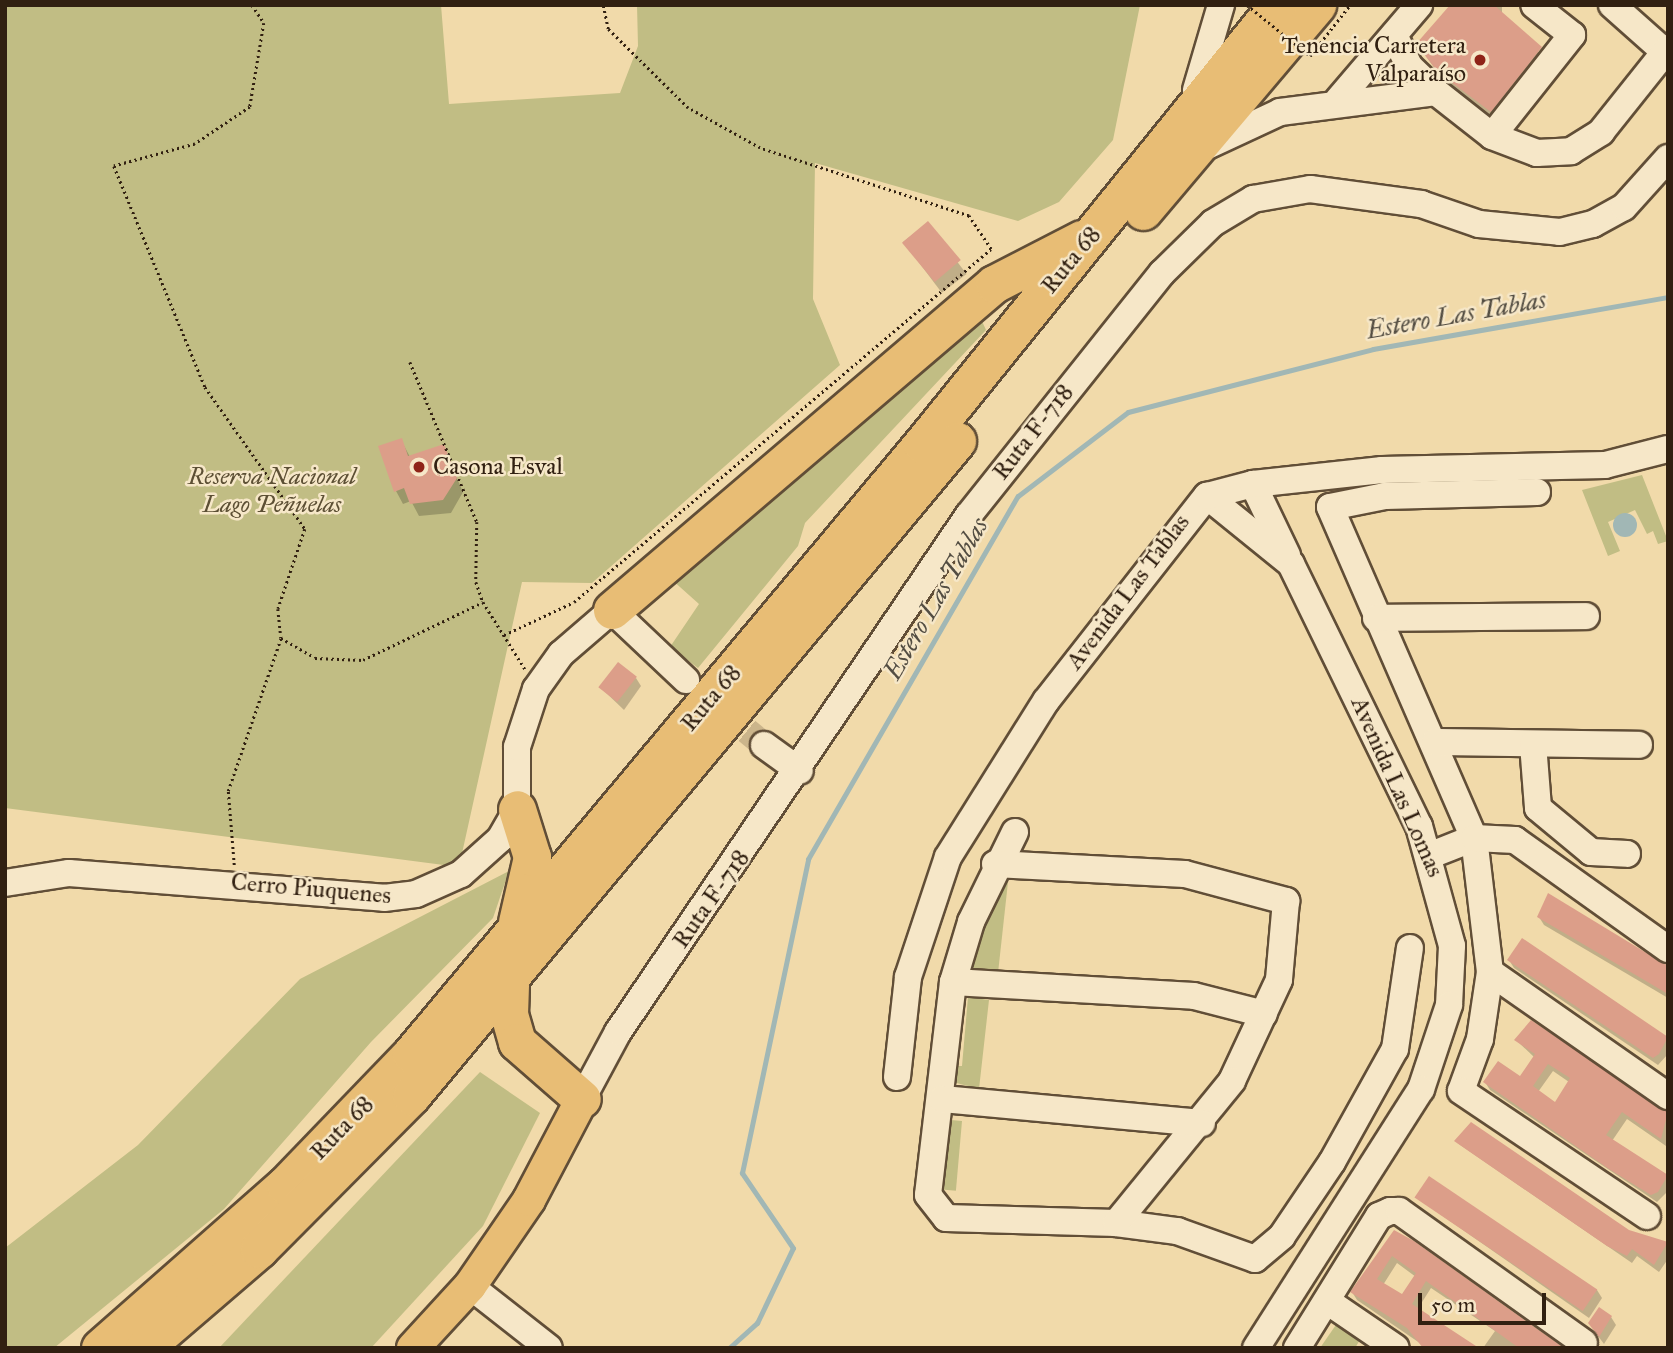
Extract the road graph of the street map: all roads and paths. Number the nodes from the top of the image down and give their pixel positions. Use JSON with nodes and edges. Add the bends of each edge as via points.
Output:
{"nodes":[{"id":1,"x":252,"y":5,"type":"edge"},
{"id":2,"x":603,"y":5,"type":"edge"},
{"id":3,"x":1247,"y":5,"type":"edge"},
{"id":4,"x":1277,"y":5,"type":"edge"},
{"id":5,"x":1317,"y":5,"type":"edge"},
{"id":6,"x":1349,"y":5,"type":"edge"},
{"id":7,"x":1419,"y":5,"type":"edge"},
{"id":8,"x":1534,"y":5,"type":"edge"},
{"id":9,"x":1612,"y":5,"type":"edge"},
{"id":10,"x":1223,"y":12,"type":"edge"},
{"id":11,"x":1394,"y":34,"type":"junction"},
{"id":12,"x":1666,"y":50,"type":"edge"},
{"id":13,"x":1436,"y":92,"type":"junction"},
{"id":14,"x":1338,"y":100,"type":"junction"},
{"id":15,"x":1492,"y":136,"type":"junction"},
{"id":16,"x":1176,"y":149,"type":"junction"},
{"id":17,"x":1668,"y":158,"type":"edge"},
{"id":18,"x":1094,"y":232,"type":"junction"},
{"id":19,"x":410,"y":362,"type":"dead end"},
{"id":20,"x":1668,"y":450,"type":"edge"},
{"id":21,"x":1253,"y":484,"type":"junction"},
{"id":22,"x":1537,"y":492,"type":"dead end"},
{"id":23,"x":1207,"y":496,"type":"junction"},
{"id":24,"x":1292,"y":564,"type":"junction"},
{"id":25,"x":483,"y":602,"type":"junction"},
{"id":26,"x":612,"y":610,"type":"junction"},
{"id":27,"x":1586,"y":616,"type":"dead end"},
{"id":28,"x":1376,"y":618,"type":"junction"},
{"id":29,"x":504,"y":635,"type":"junction"},
{"id":30,"x":281,"y":638,"type":"junction"},
{"id":31,"x":521,"y":662,"type":"dead end"},
{"id":32,"x":686,"y":680,"type":"dead end"},
{"id":33,"x":1435,"y":742,"type":"junction"},
{"id":34,"x":1533,"y":744,"type":"junction"},
{"id":35,"x":764,"y":745,"type":"tunnel mouth"},
{"id":36,"x":1639,"y":745,"type":"dead end"},
{"id":37,"x":800,"y":771,"type":"junction"},
{"id":38,"x":1462,"y":808,"type":"junction"},
{"id":39,"x":517,"y":809,"type":"junction"},
{"id":40,"x":970,"y":821,"type":"junction"},
{"id":41,"x":1419,"y":826,"type":"junction"},
{"id":42,"x":1474,"y":838,"type":"junction"},
{"id":43,"x":1627,"y":854,"type":"dead end"},
{"id":44,"x":1431,"y":855,"type":"junction"},
{"id":45,"x":948,"y":857,"type":"junction"},
{"id":46,"x":993,"y":870,"type":"junction"},
{"id":47,"x":236,"y":882,"type":"junction"},
{"id":48,"x":5,"y":883,"type":"edge"},
{"id":49,"x":512,"y":937,"type":"junction"},
{"id":50,"x":1410,"y":948,"type":"dead end"},
{"id":51,"x":1668,"y":949,"type":"edge"},
{"id":52,"x":1490,"y":972,"type":"junction"},
{"id":53,"x":953,"y":982,"type":"junction"},
{"id":54,"x":510,"y":985,"type":"junction"},
{"id":55,"x":1264,"y":1014,"type":"junction"},
{"id":56,"x":517,"y":1042,"type":"junction"},
{"id":57,"x":449,"y":1053,"type":"junction"},
{"id":58,"x":897,"y":1077,"type":"dead end"},
{"id":59,"x":1668,"y":1096,"type":"edge"},
{"id":60,"x":582,"y":1099,"type":"junction"},
{"id":61,"x":942,"y":1099,"type":"junction"},
{"id":62,"x":1202,"y":1123,"type":"junction"},
{"id":63,"x":1647,"y":1216,"type":"dead end"},
{"id":64,"x":1116,"y":1223,"type":"junction"},
{"id":65,"x":470,"y":1286,"type":"junction"},
{"id":66,"x":1327,"y":1300,"type":"junction"},
{"id":67,"x":1584,"y":1343,"type":"dead end"},
{"id":68,"x":100,"y":1348,"type":"edge"},
{"id":69,"x":144,"y":1348,"type":"edge"},
{"id":70,"x":413,"y":1348,"type":"edge"},
{"id":71,"x":549,"y":1348,"type":"edge"},
{"id":72,"x":1256,"y":1348,"type":"edge"},
{"id":73,"x":1297,"y":1348,"type":"edge"},
{"id":74,"x":1396,"y":1348,"type":"edge"}],
"edges":[{"from":1,"to":30,"type":"path","via":[[264,23],[250,107],[195,144],[114,166],[205,387],[305,529],[278,609]]},
{"from":2,"to":29,"type":"path","via":[[608,29],[688,108],[760,148],[970,216],[991,249],[574,602]]},
{"from":3,"to":6,"type":"path","bridge":true,"via":[[1310,56]]},
{"from":4,"to":16,"type":"highway","name":"Ruta 68"},
{"from":5,"to":16,"type":"highway","name":"Ruta 68"},
{"from":7,"to":11,"type":"street"},
{"from":8,"to":15,"type":"street","via":[[1572,35]]},
{"from":9,"to":12,"type":"street"},
{"from":10,"to":16,"type":"street"},
{"from":11,"to":13,"type":"street","via":[[1409,66]]},
{"from":11,"to":14,"type":"street"},
{"from":12,"to":15,"type":"street","via":[[1582,147],[1548,154]]},
{"from":13,"to":14,"type":"street"},
{"from":13,"to":15,"type":"street"},
{"from":14,"to":16,"type":"street","via":[[1258,119]]},
{"from":16,"to":18,"type":"highway","name":"Ruta 68"},
{"from":16,"to":54,"type":"highway","name":"Ruta 68"},
{"from":17,"to":37,"type":"street","name":"Ruta F-718","via":[[1624,207],[1593,224],[1560,232],[1479,224],[1421,204],[1310,189],[1271,193],[1225,213],[1162,273],[1026,440]]},
{"from":18,"to":26,"type":"highway","via":[[994,284]]},
{"from":18,"to":49,"type":"highway","name":"Ruta 68"},
{"from":19,"to":25,"type":"path","via":[[477,522],[475,582]]},
{"from":20,"to":21,"type":"street","name":"Avenida Las Tablas","via":[[1580,467],[1382,470]]},
{"from":21,"to":23,"type":"street","name":"Avenida Las Tablas"},
{"from":21,"to":24,"type":"street","name":"Avenida Las Lomas"},
{"from":22,"to":28,"type":"street","via":[[1385,496],[1330,507]]},
{"from":23,"to":24,"type":"street","name":"Avenida Las Lomas"},
{"from":23,"to":40,"type":"street","name":"Avenida Las Tablas","via":[[1046,701]]},
{"from":24,"to":41,"type":"street","name":"Avenida Las Lomas"},
{"from":25,"to":29,"type":"path"},
{"from":25,"to":30,"type":"path","via":[[363,660],[315,658]]},
{"from":26,"to":32,"type":"street"},
{"from":26,"to":39,"type":"street","via":[[561,654],[536,689],[517,747]]},
{"from":27,"to":28,"type":"street"},
{"from":28,"to":33,"type":"street"},
{"from":29,"to":31,"type":"path"},
{"from":30,"to":47,"type":"path","via":[[228,791]]},
{"from":33,"to":34,"type":"street"},
{"from":33,"to":38,"type":"street"},
{"from":34,"to":36,"type":"street"},
{"from":34,"to":43,"type":"street","via":[[1538,808],[1591,852]]},
{"from":35,"to":37,"type":"street"},
{"from":37,"to":60,"type":"street","name":"Ruta F-718","via":[[618,1032]]},
{"from":38,"to":41,"type":"street"},
{"from":38,"to":42,"type":"street"},
{"from":39,"to":47,"type":"street","name":"Cerro Piuquenes","via":[[475,864],[416,894],[384,898]]},
{"from":39,"to":49,"type":"highway","via":[[528,832],[532,870]]},
{"from":40,"to":45,"type":"street","name":"Avenida Las Tablas"},
{"from":40,"to":46,"type":"street","via":[[1013,836]]},
{"from":41,"to":44,"type":"street","name":"Avenida Las Lomas"},
{"from":42,"to":44,"type":"street"},
{"from":42,"to":51,"type":"street","via":[[1515,839]]},
{"from":42,"to":52,"type":"street"},
{"from":44,"to":72,"type":"street","name":"Avenida Las Lomas","via":[[1448,918],[1452,965],[1434,1061],[1410,1111]]},
{"from":45,"to":46,"type":"street"},
{"from":45,"to":58,"type":"street","name":"Avenida Las Tablas","via":[[908,977]]},
{"from":46,"to":53,"type":"street"},
{"from":46,"to":55,"type":"street","via":[[1185,874],[1286,901],[1279,981]]},
{"from":47,"to":48,"type":"street","name":"Cerro Piuquenes","via":[[69,873]]},
{"from":49,"to":68,"type":"highway","name":"Ruta 68","via":[[331,1140]]},
{"from":50,"to":64,"type":"street","via":[[1395,1049],[1332,1162],[1269,1251],[1255,1259],[1231,1255],[1177,1231]]},
{"from":52,"to":59,"type":"street"},
{"from":52,"to":63,"type":"street","via":[[1480,1039],[1461,1091]]},
{"from":53,"to":55,"type":"street","via":[[1194,996]]},
{"from":53,"to":61,"type":"street"},
{"from":54,"to":56,"type":"highway","via":[[509,1014]]},
{"from":54,"to":57,"type":"highway","name":"Ruta 68"},
{"from":55,"to":62,"type":"street","via":[[1232,1082]]},
{"from":56,"to":57,"type":"highway","via":[[485,1042]]},
{"from":56,"to":60,"type":"highway"},
{"from":57,"to":69,"type":"highway","name":"Ruta 68","via":[[305,1206]]},
{"from":60,"to":65,"type":"main road","name":"Ruta F-718","via":[[529,1200]]},
{"from":61,"to":62,"type":"street"},
{"from":61,"to":64,"type":"street","via":[[928,1195],[935,1211],[946,1217]]},
{"from":62,"to":64,"type":"street"},
{"from":65,"to":70,"type":"main road","name":"Ruta F-718"},
{"from":65,"to":71,"type":"street"},
{"from":66,"to":67,"type":"street","via":[[1379,1216],[1399,1211]]},
{"from":66,"to":73,"type":"street"},
{"from":66,"to":74,"type":"street"}]}
